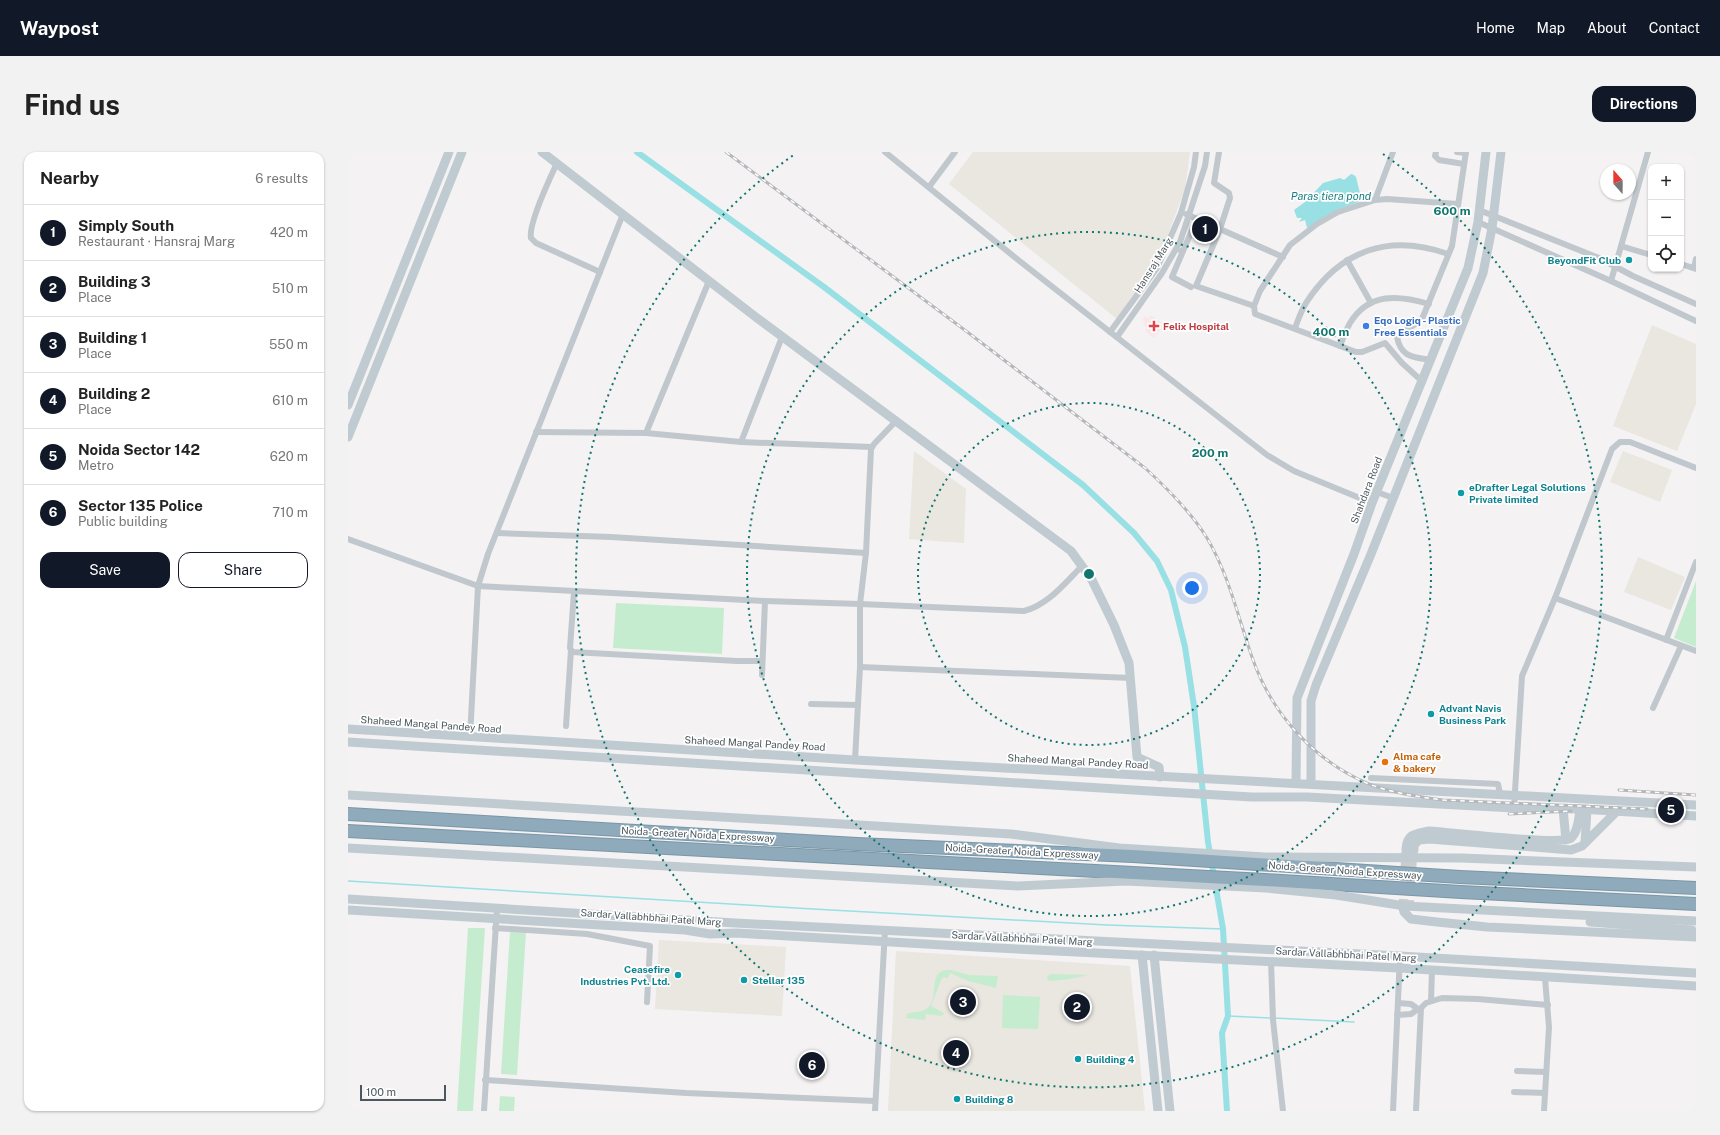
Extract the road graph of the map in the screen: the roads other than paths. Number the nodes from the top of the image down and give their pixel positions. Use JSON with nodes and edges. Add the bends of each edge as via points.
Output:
{"nodes":[{"id":1,"x":448,"y":152,"type":"edge"},
{"id":2,"x":462,"y":152,"type":"edge"},
{"id":3,"x":542,"y":152,"type":"edge"},
{"id":4,"x":885,"y":152,"type":"edge"},
{"id":5,"x":955,"y":152,"type":"edge"},
{"id":6,"x":1196,"y":152,"type":"edge"},
{"id":7,"x":1207,"y":152,"type":"edge"},
{"id":8,"x":1219,"y":152,"type":"edge"},
{"id":9,"x":1393,"y":152,"type":"edge"},
{"id":10,"x":1436,"y":152,"type":"edge"},
{"id":11,"x":1457,"y":152,"type":"edge"},
{"id":12,"x":1486,"y":152,"type":"edge"},
{"id":13,"x":1501,"y":152,"type":"edge"},
{"id":14,"x":1466,"y":153,"type":"edge"},
{"id":15,"x":1647,"y":153,"type":"edge"},
{"id":16,"x":557,"y":163,"type":"junction"},
{"id":17,"x":1464,"y":164,"type":"junction"},
{"id":18,"x":929,"y":187,"type":"junction"},
{"id":19,"x":1375,"y":200,"type":"junction"},
{"id":20,"x":1458,"y":204,"type":"junction"},
{"id":21,"x":1479,"y":210,"type":"junction"},
{"id":22,"x":1182,"y":213,"type":"junction"},
{"id":23,"x":622,"y":214,"type":"junction"},
{"id":24,"x":1189,"y":215,"type":"junction"},
{"id":25,"x":1494,"y":216,"type":"junction"},
{"id":26,"x":1197,"y":219,"type":"junction"},
{"id":27,"x":1478,"y":222,"type":"junction"},
{"id":28,"x":1492,"y":228,"type":"junction"},
{"id":29,"x":1220,"y":230,"type":"junction"},
{"id":30,"x":1621,"y":246,"type":"junction"},
{"id":31,"x":1176,"y":248,"type":"junction"},
{"id":32,"x":1183,"y":252,"type":"junction"},
{"id":33,"x":1448,"y":254,"type":"junction"},
{"id":34,"x":1648,"y":254,"type":"edge"},
{"id":35,"x":1283,"y":257,"type":"junction"},
{"id":36,"x":1696,"y":259,"type":"edge"},
{"id":37,"x":1347,"y":260,"type":"junction"},
{"id":38,"x":1684,"y":265,"type":"edge"},
{"id":39,"x":1615,"y":267,"type":"junction"},
{"id":40,"x":1695,"y":268,"type":"edge"},
{"id":41,"x":600,"y":272,"type":"junction"},
{"id":42,"x":709,"y":281,"type":"junction"},
{"id":43,"x":1611,"y":281,"type":"junction"},
{"id":44,"x":1191,"y":287,"type":"dead end"},
{"id":45,"x":1371,"y":303,"type":"junction"},
{"id":46,"x":1429,"y":304,"type":"junction"},
{"id":47,"x":1696,"y":304,"type":"edge"},
{"id":48,"x":1254,"y":306,"type":"junction"},
{"id":49,"x":1696,"y":321,"type":"edge"},
{"id":50,"x":1295,"y":328,"type":"junction"},
{"id":51,"x":1110,"y":332,"type":"junction"},
{"id":52,"x":782,"y":337,"type":"junction"},
{"id":53,"x":1117,"y":337,"type":"junction"},
{"id":54,"x":1397,"y":337,"type":"junction"},
{"id":55,"x":1385,"y":343,"type":"junction"},
{"id":56,"x":1340,"y":346,"type":"junction"},
{"id":57,"x":1431,"y":360,"type":"junction"},
{"id":58,"x":1423,"y":382,"type":"junction"},
{"id":59,"x":348,"y":405,"type":"edge"},
{"id":60,"x":896,"y":421,"type":"junction"},
{"id":61,"x":536,"y":432,"type":"junction"},
{"id":62,"x":646,"y":432,"type":"junction"},
{"id":63,"x":348,"y":437,"type":"edge"},
{"id":64,"x":740,"y":442,"type":"junction"},
{"id":65,"x":872,"y":447,"type":"junction"},
{"id":66,"x":1696,"y":468,"type":"edge"},
{"id":67,"x":1377,"y":492,"type":"junction"},
{"id":68,"x":1393,"y":498,"type":"junction"},
{"id":69,"x":1372,"y":503,"type":"junction"},
{"id":70,"x":497,"y":533,"type":"junction"},
{"id":71,"x":348,"y":539,"type":"edge"},
{"id":72,"x":866,"y":553,"type":"junction"},
{"id":73,"x":1696,"y":562,"type":"edge"},
{"id":74,"x":1082,"y":566,"type":"junction"},
{"id":75,"x":478,"y":586,"type":"junction"},
{"id":76,"x":574,"y":592,"type":"junction"},
{"id":77,"x":1555,"y":598,"type":"junction"},
{"id":78,"x":765,"y":601,"type":"junction"},
{"id":79,"x":860,"y":604,"type":"junction"},
{"id":80,"x":1666,"y":640,"type":"junction"},
{"id":81,"x":1681,"y":646,"type":"junction"},
{"id":82,"x":571,"y":650,"type":"junction"},
{"id":83,"x":1696,"y":651,"type":"edge"},
{"id":84,"x":762,"y":661,"type":"junction"},
{"id":85,"x":860,"y":667,"type":"junction"},
{"id":86,"x":762,"y":675,"type":"dead end"},
{"id":87,"x":1131,"y":678,"type":"junction"},
{"id":88,"x":811,"y":704,"type":"dead end"},
{"id":89,"x":858,"y":706,"type":"junction"},
{"id":90,"x":1653,"y":708,"type":"dead end"},
{"id":91,"x":566,"y":726,"type":"dead end"},
{"id":92,"x":348,"y":729,"type":"edge"},
{"id":93,"x":470,"y":737,"type":"junction"},
{"id":94,"x":348,"y":742,"type":"edge"},
{"id":95,"x":855,"y":760,"type":"junction"},
{"id":96,"x":1075,"y":772,"type":"junction"},
{"id":97,"x":1163,"y":777,"type":"junction"},
{"id":98,"x":1371,"y":778,"type":"dead end"},
{"id":99,"x":1296,"y":783,"type":"junction"},
{"id":100,"x":1311,"y":784,"type":"junction"},
{"id":101,"x":1072,"y":786,"type":"junction"},
{"id":102,"x":1500,"y":794,"type":"junction"},
{"id":103,"x":348,"y":795,"type":"edge"},
{"id":104,"x":1514,"y":795,"type":"junction"},
{"id":105,"x":1696,"y":805,"type":"edge"},
{"id":106,"x":1514,"y":808,"type":"junction"},
{"id":107,"x":1563,"y":809,"type":"junction"},
{"id":108,"x":1584,"y":809,"type":"junction"},
{"id":109,"x":1617,"y":811,"type":"junction"},
{"id":110,"x":348,"y":814,"type":"edge"},
{"id":111,"x":1696,"y":816,"type":"edge"},
{"id":112,"x":348,"y":830,"type":"edge"},
{"id":113,"x":1566,"y":840,"type":"junction"},
{"id":114,"x":1585,"y":843,"type":"junction"},
{"id":115,"x":348,"y":848,"type":"edge"},
{"id":116,"x":1163,"y":854,"type":"junction"},
{"id":117,"x":1265,"y":861,"type":"junction"},
{"id":118,"x":1696,"y":867,"type":"edge"},
{"id":119,"x":1166,"y":879,"type":"junction"},
{"id":120,"x":1266,"y":884,"type":"junction"},
{"id":121,"x":1696,"y":888,"type":"edge"},
{"id":122,"x":348,"y":899,"type":"edge"},
{"id":123,"x":1696,"y":904,"type":"edge"},
{"id":124,"x":497,"y":908,"type":"junction"},
{"id":125,"x":348,"y":910,"type":"edge"},
{"id":126,"x":496,"y":919,"type":"junction"},
{"id":127,"x":1696,"y":921,"type":"edge"},
{"id":128,"x":496,"y":928,"type":"junction"},
{"id":129,"x":885,"y":930,"type":"junction"},
{"id":130,"x":1696,"y":930,"type":"edge"},
{"id":131,"x":1696,"y":937,"type":"edge"},
{"id":132,"x":885,"y":941,"type":"junction"},
{"id":133,"x":1142,"y":955,"type":"junction"},
{"id":134,"x":1154,"y":955,"type":"junction"},
{"id":135,"x":1400,"y":956,"type":"junction"},
{"id":136,"x":1269,"y":961,"type":"junction"},
{"id":137,"x":1399,"y":968,"type":"junction"},
{"id":138,"x":1432,"y":970,"type":"junction"},
{"id":139,"x":1696,"y":973,"type":"edge"},
{"id":140,"x":1545,"y":978,"type":"junction"},
{"id":141,"x":1696,"y":986,"type":"edge"},
{"id":142,"x":1431,"y":1001,"type":"junction"},
{"id":143,"x":646,"y":1002,"type":"dead end"},
{"id":144,"x":1398,"y":1003,"type":"junction"},
{"id":145,"x":1548,"y":1005,"type":"junction"},
{"id":146,"x":1420,"y":1009,"type":"junction"},
{"id":147,"x":1397,"y":1015,"type":"junction"},
{"id":148,"x":1517,"y":1071,"type":"dead end"},
{"id":149,"x":1546,"y":1072,"type":"junction"},
{"id":150,"x":485,"y":1080,"type":"junction"},
{"id":151,"x":1514,"y":1092,"type":"dead end"},
{"id":152,"x":1545,"y":1093,"type":"junction"},
{"id":153,"x":875,"y":1101,"type":"junction"},
{"id":154,"x":484,"y":1111,"type":"edge"},
{"id":155,"x":875,"y":1111,"type":"edge"},
{"id":156,"x":1158,"y":1111,"type":"edge"},
{"id":157,"x":1170,"y":1111,"type":"edge"},
{"id":158,"x":1283,"y":1111,"type":"edge"},
{"id":159,"x":1393,"y":1111,"type":"edge"},
{"id":160,"x":1416,"y":1111,"type":"edge"},
{"id":161,"x":1544,"y":1111,"type":"edge"}],
"edges":[{"from":1,"to":59,"type":"street"},
{"from":2,"to":63,"type":"street"},
{"from":3,"to":16,"type":"street"},
{"from":4,"to":18,"type":"street"},
{"from":5,"to":18,"type":"street"},
{"from":6,"to":22,"type":"street","name":"Hansraj Marg"},
{"from":7,"to":24,"type":"street","name":"Hansraj Marg"},
{"from":8,"to":29,"type":"street","via":[[1214,183],[1229,193],[1230,198]]},
{"from":9,"to":19,"type":"street"},
{"from":10,"to":17,"type":"street","via":[[1435,156],[1439,160]]},
{"from":11,"to":14,"type":"street"},
{"from":12,"to":21,"type":"street","name":"Shahdara Road"},
{"from":13,"to":25,"type":"street"},
{"from":14,"to":17,"type":"street"},
{"from":15,"to":30,"type":"street"},
{"from":16,"to":23,"type":"street"},
{"from":16,"to":41,"type":"street","via":[[537,210],[531,238],[536,243]]},
{"from":17,"to":20,"type":"street"},
{"from":18,"to":51,"type":"street"},
{"from":19,"to":20,"type":"street"},
{"from":19,"to":35,"type":"street","via":[[1338,212],[1317,224],[1293,242]]},
{"from":20,"to":33,"type":"street","via":[[1452,246]]},
{"from":21,"to":25,"type":"street"},
{"from":21,"to":27,"type":"street","name":"Shahdara Road"},
{"from":22,"to":24,"type":"street"},
{"from":22,"to":51,"type":"street","name":"Hansraj Marg","via":[[1157,268]]},
{"from":23,"to":41,"type":"street"},
{"from":23,"to":42,"type":"street"},
{"from":24,"to":26,"type":"street"},
{"from":24,"to":31,"type":"street","name":"Hansraj Marg"},
{"from":25,"to":28,"type":"street"},
{"from":25,"to":39,"type":"street","via":[[1599,258]]},
{"from":26,"to":29,"type":"street"},
{"from":26,"to":32,"type":"street"},
{"from":27,"to":28,"type":"street"},
{"from":27,"to":57,"type":"street","name":"Shahdara Road","via":[[1468,268]]},
{"from":28,"to":43,"type":"street"},
{"from":28,"to":68,"type":"street","via":[[1483,273]]},
{"from":29,"to":35,"type":"street"},
{"from":29,"to":48,"type":"street","via":[[1196,286]]},
{"from":30,"to":34,"type":"street"},
{"from":30,"to":39,"type":"street"},
{"from":31,"to":32,"type":"street"},
{"from":31,"to":53,"type":"street","name":"Hansraj Marg","via":[[1162,273]]},
{"from":32,"to":44,"type":"street","via":[[1172,277]]},
{"from":33,"to":37,"type":"street","via":[[1396,244],[1363,252]]},
{"from":33,"to":46,"type":"street"},
{"from":35,"to":48,"type":"street"},
{"from":36,"to":40,"type":"street"},
{"from":37,"to":45,"type":"street"},
{"from":37,"to":50,"type":"street","via":[[1331,272],[1315,291],[1306,303]]},
{"from":38,"to":40,"type":"street"},
{"from":39,"to":43,"type":"street"},
{"from":39,"to":47,"type":"street"},
{"from":41,"to":61,"type":"street"},
{"from":42,"to":52,"type":"street"},
{"from":42,"to":62,"type":"street"},
{"from":43,"to":49,"type":"street"},
{"from":45,"to":46,"type":"street","via":[[1400,297]]},
{"from":45,"to":56,"type":"street","via":[[1352,320]]},
{"from":46,"to":54,"type":"street","via":[[1420,322]]},
{"from":48,"to":50,"type":"street","via":[[1256,314]]},
{"from":50,"to":56,"type":"street"},
{"from":51,"to":53,"type":"street"},
{"from":52,"to":60,"type":"street"},
{"from":52,"to":64,"type":"street"},
{"from":53,"to":69,"type":"street","via":[[1271,458],[1294,471]]},
{"from":54,"to":55,"type":"street"},
{"from":54,"to":57,"type":"street","via":[[1405,354]]},
{"from":55,"to":56,"type":"street","via":[[1359,352]]},
{"from":55,"to":58,"type":"street"},
{"from":57,"to":58,"type":"street","name":"Shahdara Road"},
{"from":58,"to":67,"type":"street","name":"Shahdara Road"},
{"from":60,"to":65,"type":"street"},
{"from":60,"to":74,"type":"street","via":[[1071,551]]},
{"from":61,"to":62,"type":"street"},
{"from":61,"to":70,"type":"street"},
{"from":62,"to":64,"type":"street"},
{"from":64,"to":65,"type":"street"},
{"from":65,"to":72,"type":"street"},
{"from":66,"to":77,"type":"street","via":[[1630,442],[1620,442],[1612,449]]},
{"from":67,"to":68,"type":"street"},
{"from":67,"to":69,"type":"street","name":"Shahdara Road"},
{"from":68,"to":100,"type":"street","via":[[1311,701]]},
{"from":69,"to":99,"type":"street","name":"Shahdara Road","via":[[1296,698]]},
{"from":70,"to":72,"type":"street","via":[[611,537]]},
{"from":70,"to":75,"type":"street"},
{"from":71,"to":75,"type":"street"},
{"from":72,"to":79,"type":"street"},
{"from":73,"to":80,"type":"street"},
{"from":74,"to":79,"type":"street","via":[[1048,599],[1033,609],[1024,611]]},
{"from":74,"to":87,"type":"street","via":[[1092,580],[1114,625],[1129,663]]},
{"from":75,"to":76,"type":"street"},
{"from":75,"to":93,"type":"street"},
{"from":76,"to":78,"type":"street"},
{"from":76,"to":82,"type":"street"},
{"from":77,"to":80,"type":"street"},
{"from":77,"to":104,"type":"street","via":[[1522,676]]},
{"from":78,"to":79,"type":"street"},
{"from":78,"to":84,"type":"street"},
{"from":79,"to":85,"type":"street"},
{"from":80,"to":81,"type":"street"},
{"from":81,"to":83,"type":"street"},
{"from":81,"to":90,"type":"street"},
{"from":82,"to":84,"type":"street","via":[[575,653]]},
{"from":82,"to":91,"type":"street"},
{"from":84,"to":86,"type":"street"},
{"from":85,"to":87,"type":"street"},
{"from":85,"to":89,"type":"street"},
{"from":87,"to":97,"type":"street","via":[[1137,757],[1159,767]]},
{"from":88,"to":89,"type":"street"},
{"from":89,"to":95,"type":"street"},
{"from":92,"to":93,"type":"street","name":"Shaheed Mangal Pandey Road"},
{"from":93,"to":95,"type":"street","name":"Shaheed Mangal Pandey Road"},
{"from":94,"to":101,"type":"street"},
{"from":95,"to":96,"type":"street","name":"Shaheed Mangal Pandey Road"},
{"from":96,"to":97,"type":"street","name":"Shaheed Mangal Pandey Road"},
{"from":96,"to":101,"type":"street"},
{"from":97,"to":99,"type":"street","name":"Shaheed Mangal Pandey Road"},
{"from":98,"to":102,"type":"street","via":[[1498,784]]},
{"from":99,"to":100,"type":"street","name":"Shaheed Mangal Pandey Road"},
{"from":100,"to":102,"type":"street","name":"Shaheed Mangal Pandey Road"},
{"from":101,"to":106,"type":"street","via":[[1252,797],[1307,797]]},
{"from":102,"to":104,"type":"street","name":"Shaheed Mangal Pandey Road"},
{"from":103,"to":116,"type":"street","via":[[1011,834]]},
{"from":104,"to":105,"type":"street","name":"Shaheed Mangal Pandey Road"},
{"from":104,"to":106,"type":"street"},
{"from":106,"to":107,"type":"street"},
{"from":107,"to":108,"type":"street"},
{"from":107,"to":113,"type":"street"},
{"from":108,"to":109,"type":"street"},
{"from":108,"to":113,"type":"street","via":[[1574,834]]},
{"from":108,"to":114,"type":"street"},
{"from":109,"to":111,"type":"street"},
{"from":109,"to":114,"type":"street"},
{"from":110,"to":116,"type":"highway","name":"Noida-Greater Noida Expressway","via":[[857,844]]},
{"from":112,"to":119,"type":"highway","name":"Noida-Greater Noida Expressway"},
{"from":113,"to":114,"type":"street","via":[[1532,840],[1429,831],[1410,836],[1407,842],[1410,849],[1419,840],[1429,839],[1571,850]]},
{"from":115,"to":119,"type":"street","via":[[1018,886]]},
{"from":116,"to":117,"type":"highway","name":"Noida-Greater Noida Expressway"},
{"from":117,"to":118,"type":"street","via":[[1461,858]]},
{"from":117,"to":121,"type":"highway","name":"Noida-Greater Noida Expressway","via":[[1460,877]]},
{"from":119,"to":120,"type":"highway","name":"Noida-Greater Noida Expressway"},
{"from":120,"to":123,"type":"highway","name":"Noida-Greater Noida Expressway"},
{"from":120,"to":127,"type":"street","via":[[1412,906]]},
{"from":122,"to":124,"type":"street","name":"Sardar Vallabhbhai Patel Marg"},
{"from":124,"to":126,"type":"street"},
{"from":124,"to":129,"type":"street","name":"Sardar Vallabhbhai Patel Marg"},
{"from":125,"to":126,"type":"street","name":"Sardar Vallabhbhai Patel Marg"},
{"from":126,"to":128,"type":"street"},
{"from":126,"to":132,"type":"street","name":"Sardar Vallabhbhai Patel Marg","via":[[685,930],[710,934],[736,933]]},
{"from":128,"to":143,"type":"street","via":[[587,934],[650,946]]},
{"from":128,"to":150,"type":"street"},
{"from":129,"to":132,"type":"street"},
{"from":129,"to":135,"type":"street","name":"Sardar Vallabhbhai Patel Marg"},
{"from":130,"to":131,"type":"street","via":[[1412,911],[1406,908],[1404,912],[1411,918],[1487,927]]},
{"from":132,"to":133,"type":"street","name":"Sardar Vallabhbhai Patel Marg"},
{"from":132,"to":153,"type":"street"},
{"from":133,"to":134,"type":"street","name":"Sardar Vallabhbhai Patel Marg"},
{"from":133,"to":156,"type":"street"},
{"from":134,"to":136,"type":"street","name":"Sardar Vallabhbhai Patel Marg"},
{"from":134,"to":157,"type":"street"},
{"from":135,"to":137,"type":"street"},
{"from":135,"to":139,"type":"street","name":"Sardar Vallabhbhai Patel Marg"},
{"from":136,"to":137,"type":"street","name":"Sardar Vallabhbhai Patel Marg"},
{"from":136,"to":158,"type":"street"},
{"from":137,"to":138,"type":"street","name":"Sardar Vallabhbhai Patel Marg"},
{"from":137,"to":144,"type":"street"},
{"from":138,"to":140,"type":"street","name":"Sardar Vallabhbhai Patel Marg"},
{"from":138,"to":142,"type":"street"},
{"from":140,"to":141,"type":"street","name":"Sardar Vallabhbhai Patel Marg"},
{"from":140,"to":145,"type":"street"},
{"from":142,"to":145,"type":"street","via":[[1442,998],[1478,999]]},
{"from":142,"to":146,"type":"street"},
{"from":144,"to":146,"type":"street","via":[[1411,1004]]},
{"from":144,"to":147,"type":"street"},
{"from":145,"to":149,"type":"street"},
{"from":146,"to":147,"type":"street","via":[[1410,1014]]},
{"from":146,"to":160,"type":"street"},
{"from":147,"to":159,"type":"street"},
{"from":148,"to":149,"type":"street"},
{"from":149,"to":152,"type":"street"},
{"from":150,"to":153,"type":"street","via":[[686,1093]]},
{"from":150,"to":154,"type":"street"},
{"from":151,"to":152,"type":"street"},
{"from":152,"to":161,"type":"street"},
{"from":153,"to":155,"type":"street"}]}
